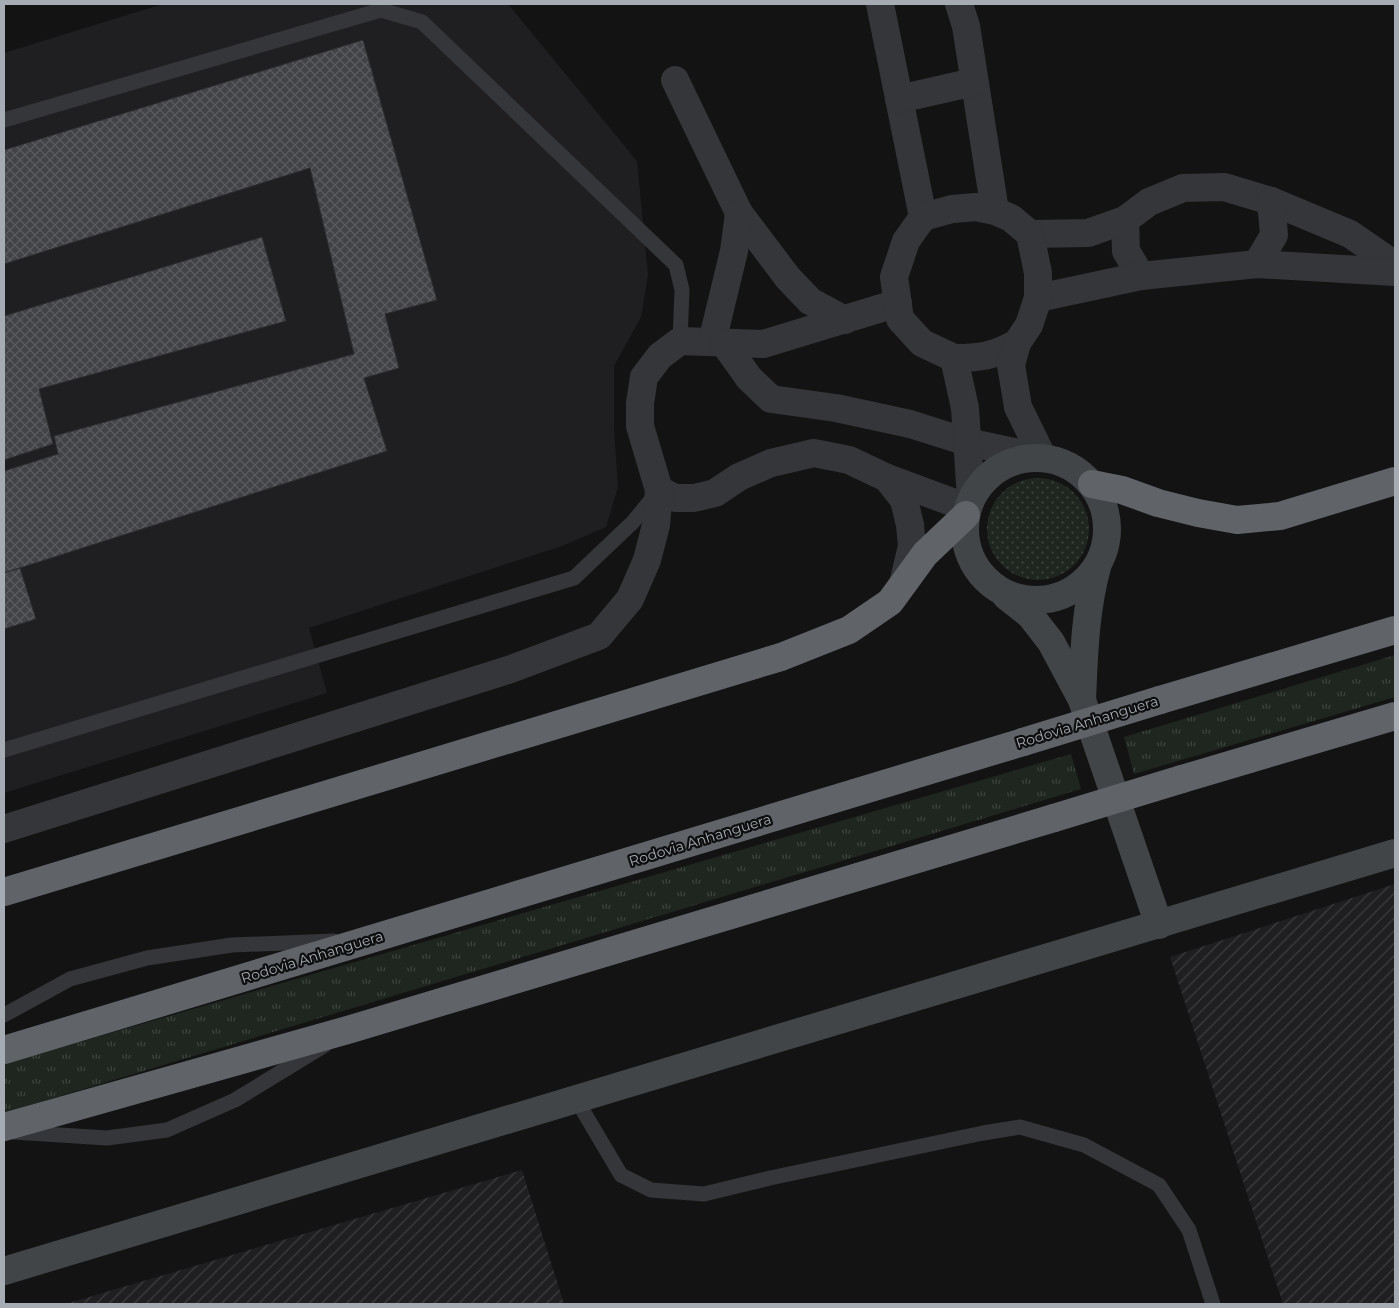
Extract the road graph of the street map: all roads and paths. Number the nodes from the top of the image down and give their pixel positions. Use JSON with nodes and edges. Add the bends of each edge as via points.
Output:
{"nodes":[{"id":1,"x":880,"y":4,"type":"edge"},
{"id":2,"x":959,"y":4,"type":"edge"},
{"id":3,"x":675,"y":80,"type":"dead end"},
{"id":4,"x":974,"y":82,"type":"junction"},
{"id":5,"x":899,"y":100,"type":"junction"},
{"id":6,"x":4,"y":120,"type":"edge"},
{"id":7,"x":1272,"y":201,"type":"junction"},
{"id":8,"x":995,"y":211,"type":"junction"},
{"id":9,"x":739,"y":213,"type":"junction"},
{"id":10,"x":923,"y":218,"type":"junction"},
{"id":11,"x":1125,"y":220,"type":"junction"},
{"id":12,"x":1030,"y":234,"type":"junction"},
{"id":13,"x":1257,"y":264,"type":"junction"},
{"id":14,"x":1395,"y":265,"type":"edge"},
{"id":15,"x":1395,"y":272,"type":"edge"},
{"id":16,"x":1141,"y":276,"type":"junction"},
{"id":17,"x":1038,"y":298,"type":"junction"},
{"id":18,"x":898,"y":303,"type":"junction"},
{"id":19,"x":845,"y":320,"type":"junction"},
{"id":20,"x":680,"y":341,"type":"junction"},
{"id":21,"x":718,"y":342,"type":"junction"},
{"id":22,"x":1017,"y":343,"type":"junction"},
{"id":23,"x":954,"y":358,"type":"junction"},
{"id":24,"x":967,"y":442,"type":"junction"},
{"id":25,"x":1044,"y":458,"type":"junction"},
{"id":26,"x":886,"y":478,"type":"junction"},
{"id":27,"x":1395,"y":481,"type":"edge"},
{"id":28,"x":1092,"y":484,"type":"junction"},
{"id":29,"x":659,"y":490,"type":"junction"},
{"id":30,"x":969,"y":507,"type":"junction"},
{"id":31,"x":1097,"y":567,"type":"junction"},
{"id":32,"x":903,"y":584,"type":"junction"},
{"id":33,"x":1000,"y":591,"type":"junction"},
{"id":34,"x":1395,"y":630,"type":"edge"},
{"id":35,"x":1082,"y":700,"type":"junction"},
{"id":36,"x":1395,"y":716,"type":"edge"},
{"id":37,"x":4,"y":750,"type":"edge"},
{"id":38,"x":4,"y":829,"type":"edge"},
{"id":39,"x":1395,"y":853,"type":"edge"},
{"id":40,"x":4,"y":892,"type":"edge"},
{"id":41,"x":1159,"y":925,"type":"junction"},
{"id":42,"x":371,"y":940,"type":"junction"},
{"id":43,"x":4,"y":1015,"type":"edge"},
{"id":44,"x":351,"y":1029,"type":"junction"},
{"id":45,"x":4,"y":1050,"type":"edge"},
{"id":46,"x":576,"y":1099,"type":"junction"},
{"id":47,"x":4,"y":1127,"type":"edge"},
{"id":48,"x":4,"y":1132,"type":"edge"},
{"id":49,"x":4,"y":1271,"type":"edge"},
{"id":50,"x":1213,"y":1304,"type":"edge"}],
"edges":[{"from":1,"to":5,"type":"street"},
{"from":2,"to":4,"type":"street","via":[[966,26]]},
{"from":3,"to":9,"type":"street"},
{"from":4,"to":5,"type":"street"},
{"from":4,"to":8,"type":"street"},
{"from":5,"to":10,"type":"street"},
{"from":6,"to":20,"type":"lane","via":[[381,10],[422,22],[676,265],[682,290]]},
{"from":7,"to":11,"type":"street","via":[[1224,187],[1183,188],[1149,202]]},
{"from":7,"to":13,"type":"street","via":[[1274,235]]},
{"from":7,"to":14,"type":"street","via":[[1350,234]]},
{"from":8,"to":10,"type":"street","via":[[976,207],[952,209]]},
{"from":8,"to":12,"type":"street","via":[[1011,218]]},
{"from":9,"to":19,"type":"street","via":[[788,278],[810,301]]},
{"from":9,"to":21,"type":"street"},
{"from":10,"to":18,"type":"street","via":[[906,241],[894,277]]},
{"from":11,"to":12,"type":"street","via":[[1088,233]]},
{"from":11,"to":16,"type":"street","via":[[1126,251]]},
{"from":12,"to":17,"type":"street","via":[[1038,273]]},
{"from":13,"to":15,"type":"street"},
{"from":13,"to":16,"type":"street"},
{"from":16,"to":17,"type":"street"},
{"from":17,"to":22,"type":"street"},
{"from":18,"to":19,"type":"street"},
{"from":18,"to":23,"type":"street","via":[[900,319],[922,343]]},
{"from":19,"to":21,"type":"street","via":[[763,344]]},
{"from":20,"to":21,"type":"street"},
{"from":20,"to":29,"type":"street","via":[[660,356],[644,377],[640,403],[640,426]]},
{"from":21,"to":24,"type":"street","via":[[771,398],[910,424]]},
{"from":22,"to":23,"type":"street","via":[[999,353]]},
{"from":22,"to":25,"type":"street","via":[[1011,365],[1018,407]]},
{"from":23,"to":24,"type":"street","via":[[965,408]]},
{"from":24,"to":25,"type":"street"},
{"from":24,"to":30,"type":"street"},
{"from":25,"to":28,"type":"street","via":[[1062,462]]},
{"from":25,"to":30,"type":"street","via":[[1022,458],[1001,466],[984,480]]},
{"from":26,"to":29,"type":"street","via":[[849,460],[814,453],[771,463],[739,477],[715,493],[675,498]]},
{"from":26,"to":30,"type":"street"},
{"from":26,"to":32,"type":"street","via":[[904,500],[910,525],[912,546]]},
{"from":27,"to":28,"type":"highway","via":[[1280,516],[1237,520],[1198,513]]},
{"from":28,"to":31,"type":"street","via":[[1103,504],[1108,525],[1105,547]]},
{"from":29,"to":37,"type":"lane","via":[[634,522],[574,578]]},
{"from":29,"to":38,"type":"street","via":[[656,525],[647,560],[630,599],[599,636],[511,669]]},
{"from":30,"to":32,"type":"highway","via":[[925,554]]},
{"from":30,"to":33,"type":"street","via":[[965,537],[971,558],[982,577]]},
{"from":31,"to":33,"type":"street","via":[[1082,584],[1063,596],[1042,601],[1020,599]]},
{"from":31,"to":35,"type":"street","via":[[1089,595]]},
{"from":32,"to":40,"type":"highway","via":[[890,602],[850,630],[781,658]]},
{"from":33,"to":35,"type":"street","via":[[1030,615],[1051,642]]},
{"from":34,"to":42,"type":"highway","name":"Rodovia Anhanguera","bridge":true},
{"from":35,"to":41,"type":"street"},
{"from":36,"to":44,"type":"highway","bridge":true},
{"from":39,"to":41,"type":"street"},
{"from":41,"to":46,"type":"street"},
{"from":42,"to":43,"type":"lane","via":[[232,945],[147,958],[70,979]]},
{"from":42,"to":45,"type":"highway","name":"Rodovia Anhanguera"},
{"from":44,"to":47,"type":"highway"},
{"from":44,"to":48,"type":"lane","via":[[235,1100],[167,1130],[107,1138]]},
{"from":46,"to":49,"type":"street"},
{"from":46,"to":50,"type":"lane","via":[[621,1175],[651,1190],[704,1194],[1020,1127],[1084,1145],[1159,1185],[1189,1230]]}]}
